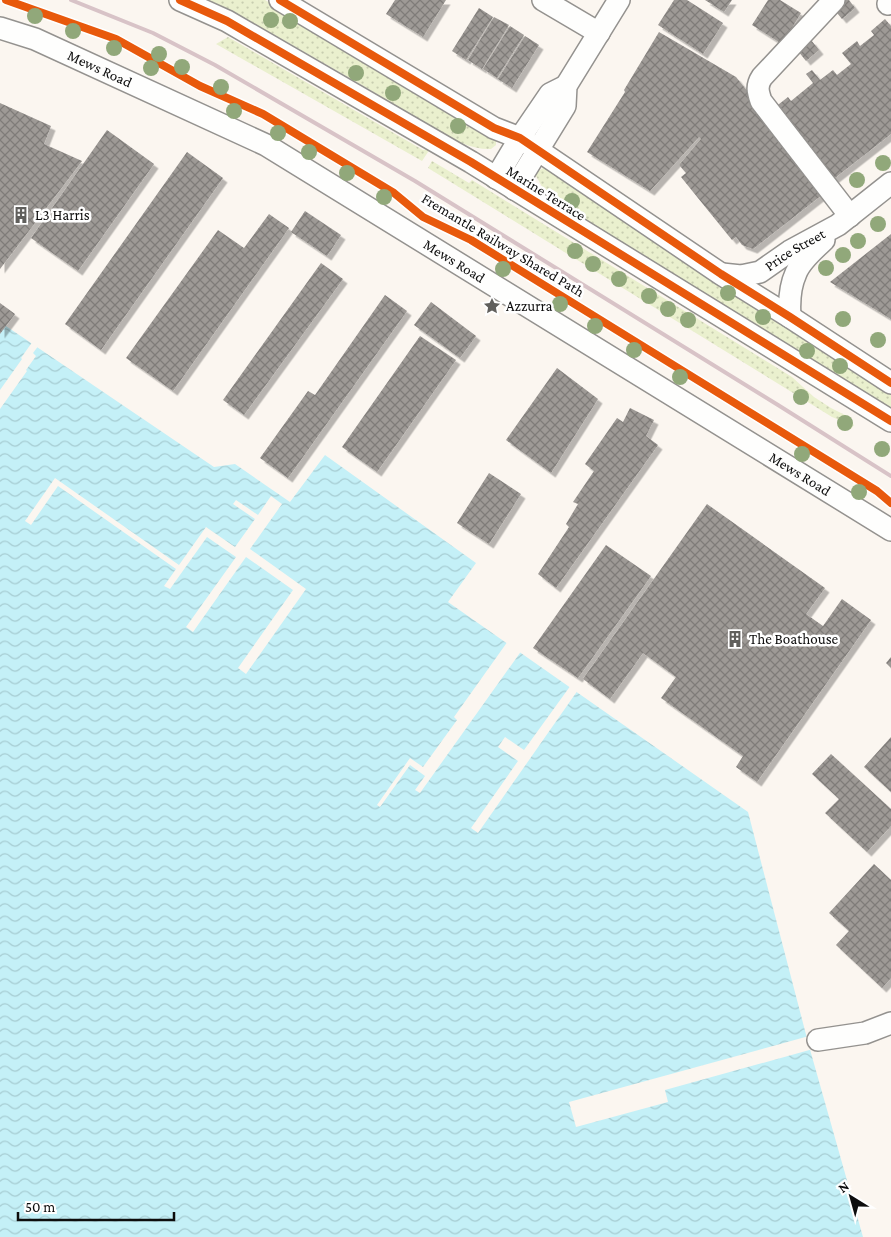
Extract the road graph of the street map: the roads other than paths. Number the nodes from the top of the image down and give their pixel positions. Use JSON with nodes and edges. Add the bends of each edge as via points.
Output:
{"nodes":[{"id":1,"x":180,"y":0,"type":"edge"},
{"id":2,"x":280,"y":0,"type":"edge"},
{"id":3,"x":543,"y":0,"type":"edge"},
{"id":4,"x":619,"y":0,"type":"edge"},
{"id":5,"x":834,"y":0,"type":"edge"},
{"id":6,"x":0,"y":28,"type":"edge"},
{"id":7,"x":599,"y":33,"type":"junction"},
{"id":8,"x":566,"y":86,"type":"junction"},
{"id":9,"x":520,"y":138,"type":"junction"},
{"id":10,"x":538,"y":150,"type":"junction"},
{"id":11,"x":505,"y":183,"type":"junction"},
{"id":12,"x":891,"y":183,"type":"edge"},
{"id":13,"x":844,"y":220,"type":"junction"},
{"id":14,"x":721,"y":274,"type":"junction"},
{"id":15,"x":790,"y":316,"type":"junction"},
{"id":16,"x":891,"y":383,"type":"edge"},
{"id":17,"x":891,"y":421,"type":"edge"},
{"id":18,"x":891,"y":530,"type":"edge"},
{"id":19,"x":891,"y":1023,"type":"edge"},
{"id":20,"x":818,"y":1040,"type":"dead end"}],
"edges":[{"from":1,"to":11,"type":"street","name":"Marine Terrace","via":[[226,22]]},
{"from":2,"to":9,"type":"street","name":"Marine Terrace","via":[[494,128]]},
{"from":3,"to":7,"type":"street"},
{"from":4,"to":7,"type":"street"},
{"from":5,"to":13,"type":"street","via":[[762,77],[758,87],[762,101]]},
{"from":6,"to":18,"type":"street","name":"Mews Road","via":[[36,39],[266,145]]},
{"from":7,"to":8,"type":"street"},
{"from":8,"to":9,"type":"street","via":[[550,94]]},
{"from":8,"to":10,"type":"street","via":[[565,106]]},
{"from":9,"to":10,"type":"street","name":"Marine Terrace"},
{"from":9,"to":11,"type":"street"},
{"from":10,"to":11,"type":"street"},
{"from":10,"to":14,"type":"street","name":"Marine Terrace"},
{"from":11,"to":17,"type":"street","name":"Marine Terrace"},
{"from":12,"to":13,"type":"street","name":"Price Street"},
{"from":13,"to":14,"type":"street","name":"Price Street","via":[[760,272],[741,276]]},
{"from":13,"to":15,"type":"street","name":"Price Street","via":[[806,258],[796,273],[791,290]]},
{"from":14,"to":15,"type":"street","name":"Marine Terrace"},
{"from":15,"to":16,"type":"street","name":"Marine Terrace"},
{"from":19,"to":20,"type":"street","via":[[865,1033]]}]}
